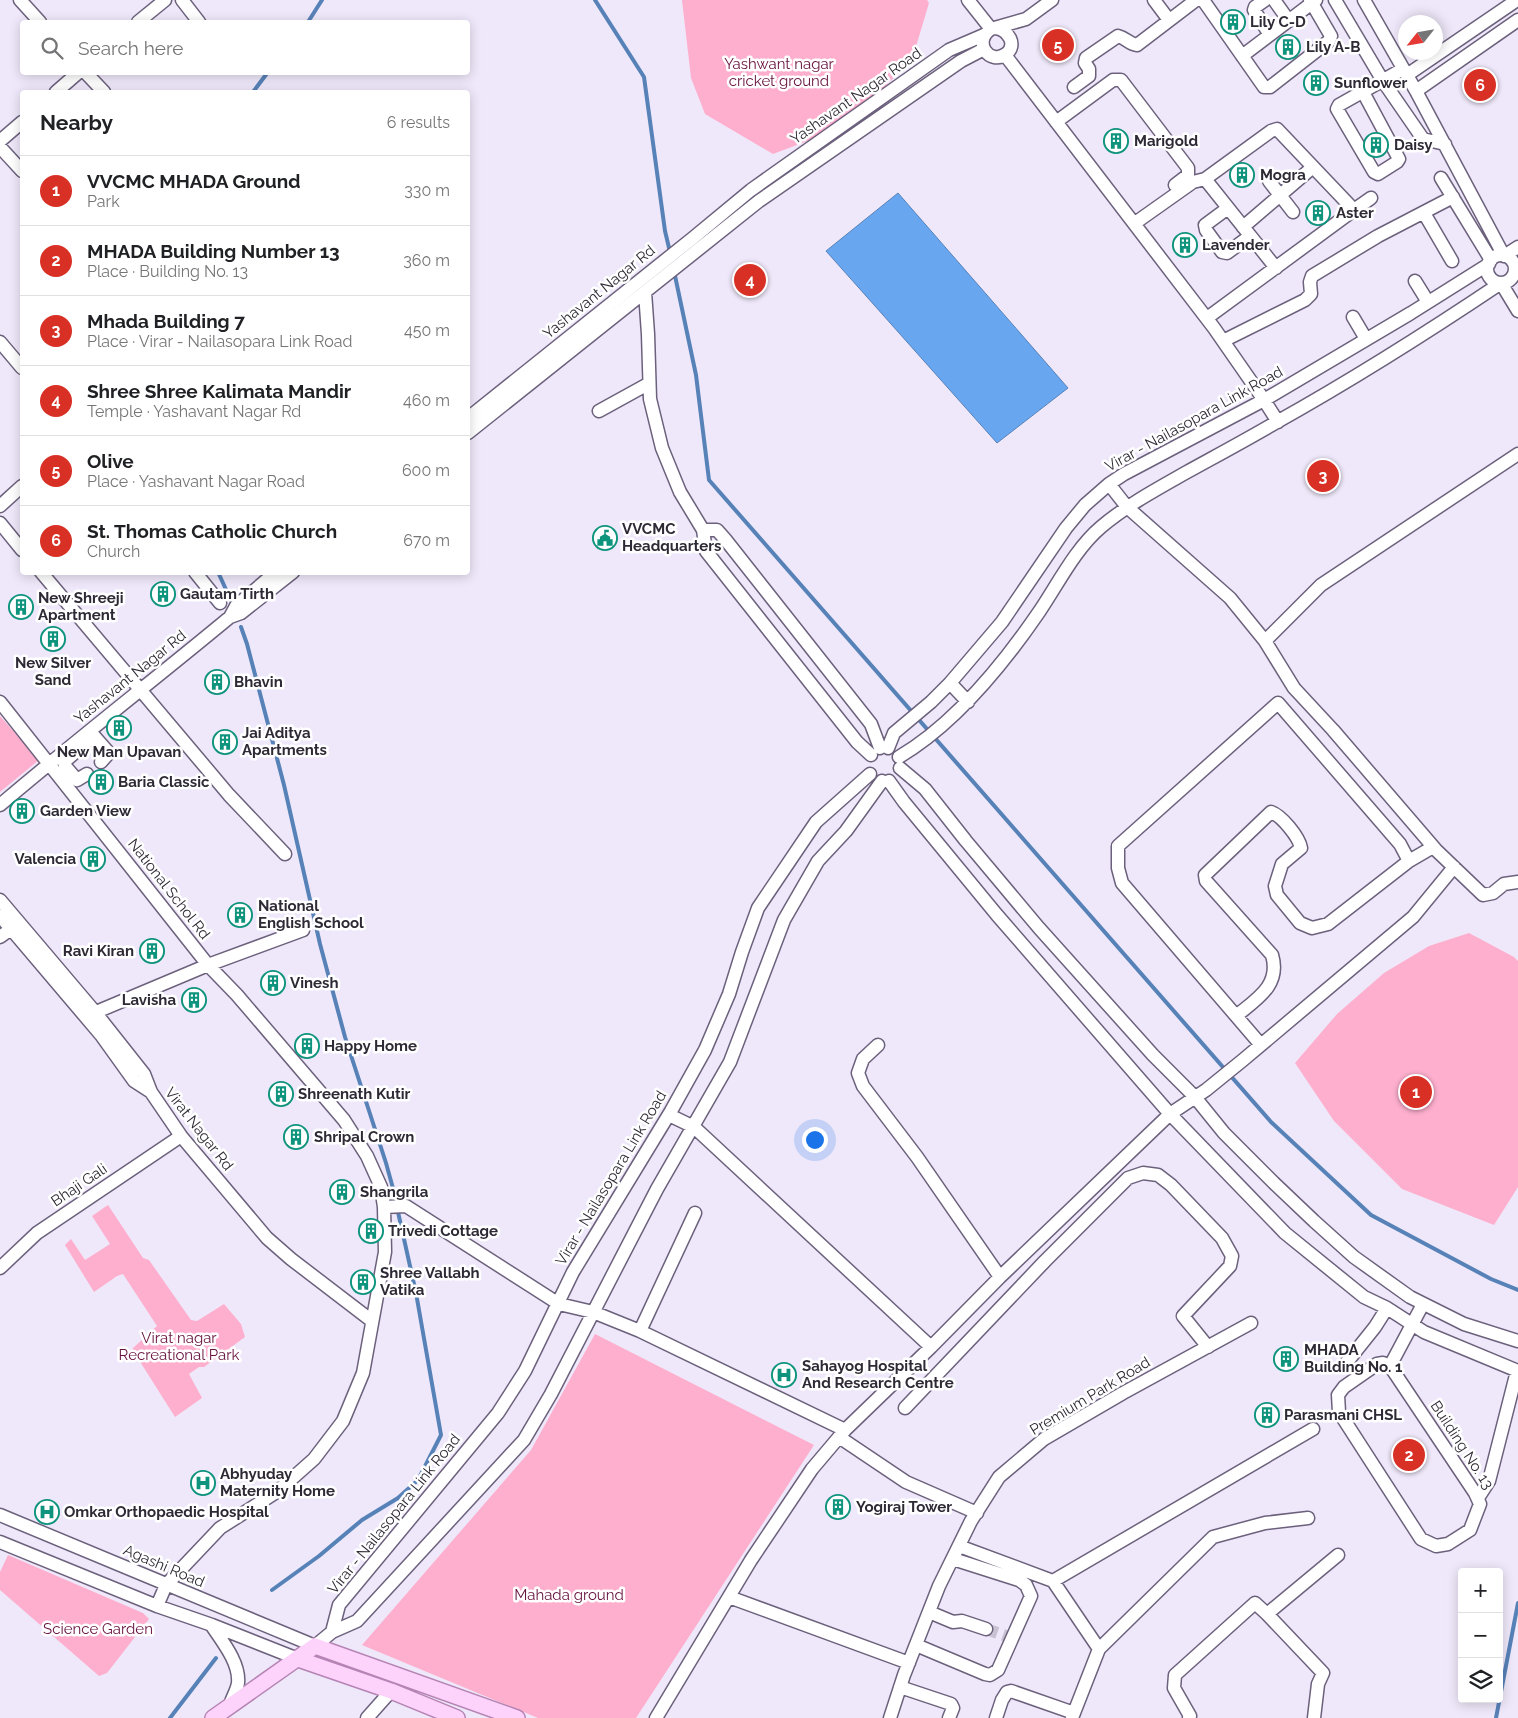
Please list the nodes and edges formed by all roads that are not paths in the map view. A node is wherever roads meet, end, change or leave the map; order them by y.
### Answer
1 (20, 0) edge
2 (165, 0) edge
3 (182, 0) edge
4 (968, 0) edge
5 (1052, 0) edge
6 (1154, 0) edge
7 (1196, 0) edge
8 (1203, 0) edge
9 (1265, 0) edge
10 (1274, 0) edge
11 (1335, 0) edge
12 (1517, 0) edge
13 (1313, 1) edge
14 (1369, 2) edge
15 (1026, 19) junction
16 (38, 20) edge
17 (140, 20) edge
18 (197, 20) edge
19 (1169, 20) junction
20 (1518, 20) edge
21 (1289, 21) junction
22 (990, 31) junction
23 (1270, 35) junction
24 (984, 49) junction
25 (1008, 51) junction
26 (1242, 56) junction
27 (1405, 72) junction
28 (76, 75) edge
29 (88, 75) edge
30 (1383, 81) junction
31 (1074, 86) dead end
32 (58, 90) edge
33 (102, 90) edge
34 (1416, 91) junction
35 (1363, 92) junction
36 (1056, 122) junction
37 (20, 124) edge
38 (0, 141) edge
39 (1445, 144) junction
40 (0, 146) edge
41 (1314, 167) junction
42 (20, 169) edge
43 (1441, 178) dead end
44 (1205, 179) junction
45 (1269, 181) dead end
46 (751, 190) joint
47 (1280, 195) junction
48 (1453, 197) junction
49 (1371, 198) dead end
50 (1228, 208) junction
51 (1354, 210) junction
52 (1293, 212) dead end
53 (1424, 213) junction
54 (1132, 220) junction
55 (1246, 231) junction
56 (710, 232) junction
57 (1518, 247) edge
58 (1504, 256) junction
59 (1452, 261) dead end
60 (1490, 262) junction
61 (1276, 268) junction
62 (1517, 275) edge
63 (1415, 281) dead end
64 (1501, 283) junction
65 (644, 292) junction
66 (1428, 302) junction
67 (1518, 312) edge
68 (1353, 317) dead end
69 (1207, 318) junction
70 (1366, 339) junction
71 (0, 342) edge
72 (1223, 342) junction
73 (20, 366) edge
74 (648, 384) junction
75 (1264, 400) junction
76 (599, 411) dead end
77 (470, 416) edge
78 (1278, 422) junction
79 (470, 431) edge
80 (1518, 454) edge
81 (1109, 484) junction
82 (20, 488) edge
83 (0, 506) edge
84 (1127, 507) junction
85 (0, 523) edge
86 (703, 530) junction
87 (20, 548) edge
88 (43, 575) edge
89 (197, 575) edge
90 (272, 575) edge
91 (289, 575) edge
92 (220, 603) dead end
93 (230, 617) junction
94 (1264, 641) junction
95 (950, 683) junction
96 (1294, 688) junction
97 (140, 691) junction
98 (0, 702) edge
99 (968, 702) junction
100 (1278, 703) junction
101 (880, 750) junction
102 (57, 760) junction
103 (101, 762) dead end
104 (900, 763) junction
105 (88, 774) dead end
106 (870, 774) junction
107 (885, 781) junction
108 (0, 805) edge
109 (1433, 847) junction
110 (284, 854) dead end
111 (1409, 861) junction
112 (1454, 867) junction
113 (1518, 882) edge
114 (0, 900) edge
115 (0, 916) edge
116 (11, 929) junction
117 (303, 930) dead end
118 (0, 937) edge
119 (208, 965) junction
120 (90, 1015) junction
121 (1236, 1016) junction
122 (878, 1045) dead end
123 (1261, 1045) junction
124 (1194, 1096) junction
125 (1170, 1114) junction
126 (669, 1115) junction
127 (694, 1127) junction
128 (181, 1136) junction
129 (387, 1207) junction
130 (695, 1214) dead end
131 (0, 1268) edge
132 (1000, 1277) junction
133 (559, 1304) junction
134 (1423, 1304) junction
135 (1387, 1308) junction
136 (593, 1312) junction
137 (372, 1321) junction
138 (1251, 1323) dead end
139 (1412, 1324) junction
140 (640, 1331) junction
141 (1518, 1341) edge
142 (931, 1347) junction
143 (1208, 1347) junction
144 (1347, 1362) dead end
145 (1390, 1366) junction
146 (1518, 1372) edge
147 (905, 1408) dead end
148 (1313, 1429) dead end
149 (842, 1433) junction
150 (1478, 1498) junction
151 (976, 1513) junction
152 (0, 1515) edge
153 (1308, 1518) dead end
154 (0, 1542) edge
155 (959, 1546) junction
156 (1338, 1555) dead end
157 (955, 1559) junction
158 (1053, 1581) junction
159 (166, 1585) junction
160 (729, 1597) junction
161 (156, 1606) junction
162 (931, 1613) junction
163 (1267, 1614) junction
164 (212, 1625) junction
165 (986, 1629) tunnel mouth
166 (332, 1632) junction
167 (315, 1646) junction
168 (919, 1647) junction
169 (1098, 1649) junction
170 (298, 1659) junction
171 (909, 1663) junction
172 (1016, 1685) dead end
173 (900, 1687) junction
174 (391, 1691) junction
175 (230, 1705) junction
176 (1074, 1712) edge
177 (214, 1718) edge
178 (367, 1718) edge
179 (457, 1718) edge
180 (517, 1718) edge
181 (656, 1718) edge
182 (890, 1718) edge
183 (950, 1718) edge
184 (996, 1718) edge
185 (1189, 1718) edge
186 (1314, 1718) edge

1 - 16 street
2 - 17 street
3 - 18 street
4 - 22 street
5 - 15 street
6 - 19 street
7 - 19 street
8 - 26 street
9 - 23 street
10 - 21 street
11 - 30 street
12 - 27 street
13 - 21 street
13 - 26 street
14 - 27 street
15 - 22 street, Yashavant Nagar Road
15 - 25 street
19 - 31 street
20 - 34 street
21 - 23 street
22 - 24 street
22 - 25 street
22 - 46 street, Yashavant Nagar Road
23 - 26 street
24 - 25 street
24 - 56 street
25 - 36 street
27 - 30 street
27 - 34 street
28 - 32 street
29 - 33 street
30 - 35 street
30 - 39 street
34 - 39 street
35 - 35 street
36 - 54 street
36 - 54 street
37 - 38 street
39 - 58 street
40 - 42 street
41 - 44 street
41 - 47 street
41 - 51 street
43 - 48 street
44 - 50 street
44 - 54 street
45 - 47 street
46 - 56 street, Yashavant Nagar Rd
47 - 52 street
47 - 55 street
48 - 53 street
48 - 60 street
49 - 51 street
50 - 55 street
50 - 55 street
51 - 61 street
53 - 59 street
53 - 72 street
54 - 69 street
55 - 61 street
56 - 65 street
56 - 77 street, Yashavant Nagar Rd
57 - 58 street
58 - 60 street
58 - 62 street
60 - 64 street
60 - 66 street, Virar - Nailasopara Link Road
61 - 69 street
62 - 64 street
63 - 66 street
64 - 67 street
64 - 78 street
65 - 74 street
65 - 79 street
66 - 70 street, Virar - Nailasopara Link Road
68 - 70 street
69 - 72 street
70 - 75 street, Virar - Nailasopara Link Road
71 - 73 street
72 - 75 street
74 - 76 street
74 - 86 street
75 - 78 street
75 - 81 street, Virar - Nailasopara Link Road
78 - 84 street
80 - 94 street
81 - 84 street
81 - 95 street, Virar - Nailasopara Link Road
82 - 83 street
84 - 94 street
84 - 99 street
85 - 87 street
86 - 101 street
86 - 101 street
88 - 97 street
89 - 92 street
90 - 93 street, Yashavant Nagar Rd
91 - 93 street
93 - 97 street, Yashavant Nagar Rd
94 - 96 street
95 - 99 street
95 - 101 street, Virar - Nailasopara Link Road
96 - 100 street
96 - 109 street
97 - 102 street, Yashavant Nagar Rd
97 - 110 street
98 - 102 street
99 - 104 street
100 - 111 street
100 - 121 street
101 - 104 street
101 - 106 street
102 - 103 street
102 - 105 street
102 - 108 street, Yashavant Nagar Rd
102 - 119 street, National Schol Rd
104 - 107 street
104 - 124 street
106 - 107 street
106 - 126 street, Virar - Nailasopara Link Road
107 - 125 street
107 - 127 street
109 - 111 street
109 - 112 street
111 - 121 street
112 - 113 street
112 - 123 street
114 - 120 street
115 - 116 street
116 - 118 street
116 - 120 street
117 - 119 street
119 - 120 street
119 - 129 street, National Schol Rd
120 - 128 street, Virat Nagar Rd
121 - 123 street
122 - 132 street
123 - 124 street
124 - 125 street
124 - 134 street
125 - 132 street
125 - 135 street
126 - 127 street
126 - 133 street, Virar - Nailasopara Link Road
127 - 136 street
127 - 142 street
128 - 131 street, Bhaji Gali
128 - 137 street, Virat Nagar Rd
129 - 133 street
129 - 137 street, National Schol Rd
130 - 140 street
132 - 142 street
133 - 136 street
133 - 166 street, Virar - Nailasopara Link Road
134 - 139 street
134 - 141 street
135 - 139 street
135 - 144 street
136 - 140 street
136 - 166 street
137 - 159 street, National Schol Rd
138 - 143 street, Premium Park Road
139 - 145 street
139 - 146 street
140 - 149 street
142 - 149 street
143 - 147 street
143 - 151 street, Premium Park Road
145 - 150 street, Building No. 13
145 - 150 street, Building No. 13
146 - 150 street
148 - 158 street
149 - 151 street
149 - 160 street
151 - 155 street, Premium Park Road
152 - 159 street, Agashi Road
153 - 169 street
154 - 161 street
155 - 157 street, Premium Park Road
155 - 158 street
156 - 163 street
157 - 162 street, Premium Park Road
157 - 168 street
158 - 169 street
159 - 161 street, National Schol Rd
159 - 167 street, Agashi Road
160 - 171 street
160 - 181 street
161 - 164 street
162 - 165 street
162 - 168 street, Premium Park Road
163 - 185 street
163 - 186 street
164 - 170 street
164 - 175 street
166 - 167 street
167 - 170 main road
167 - 180 main road
168 - 171 street, Premium Park Road
169 - 176 street
170 - 174 main road
170 - 175 main road
171 - 173 street, Premium Park Road
172 - 176 street
173 - 182 street, Premium Park Road
173 - 183 street
174 - 178 street
174 - 179 main road
175 - 177 main road
176 - 184 street

